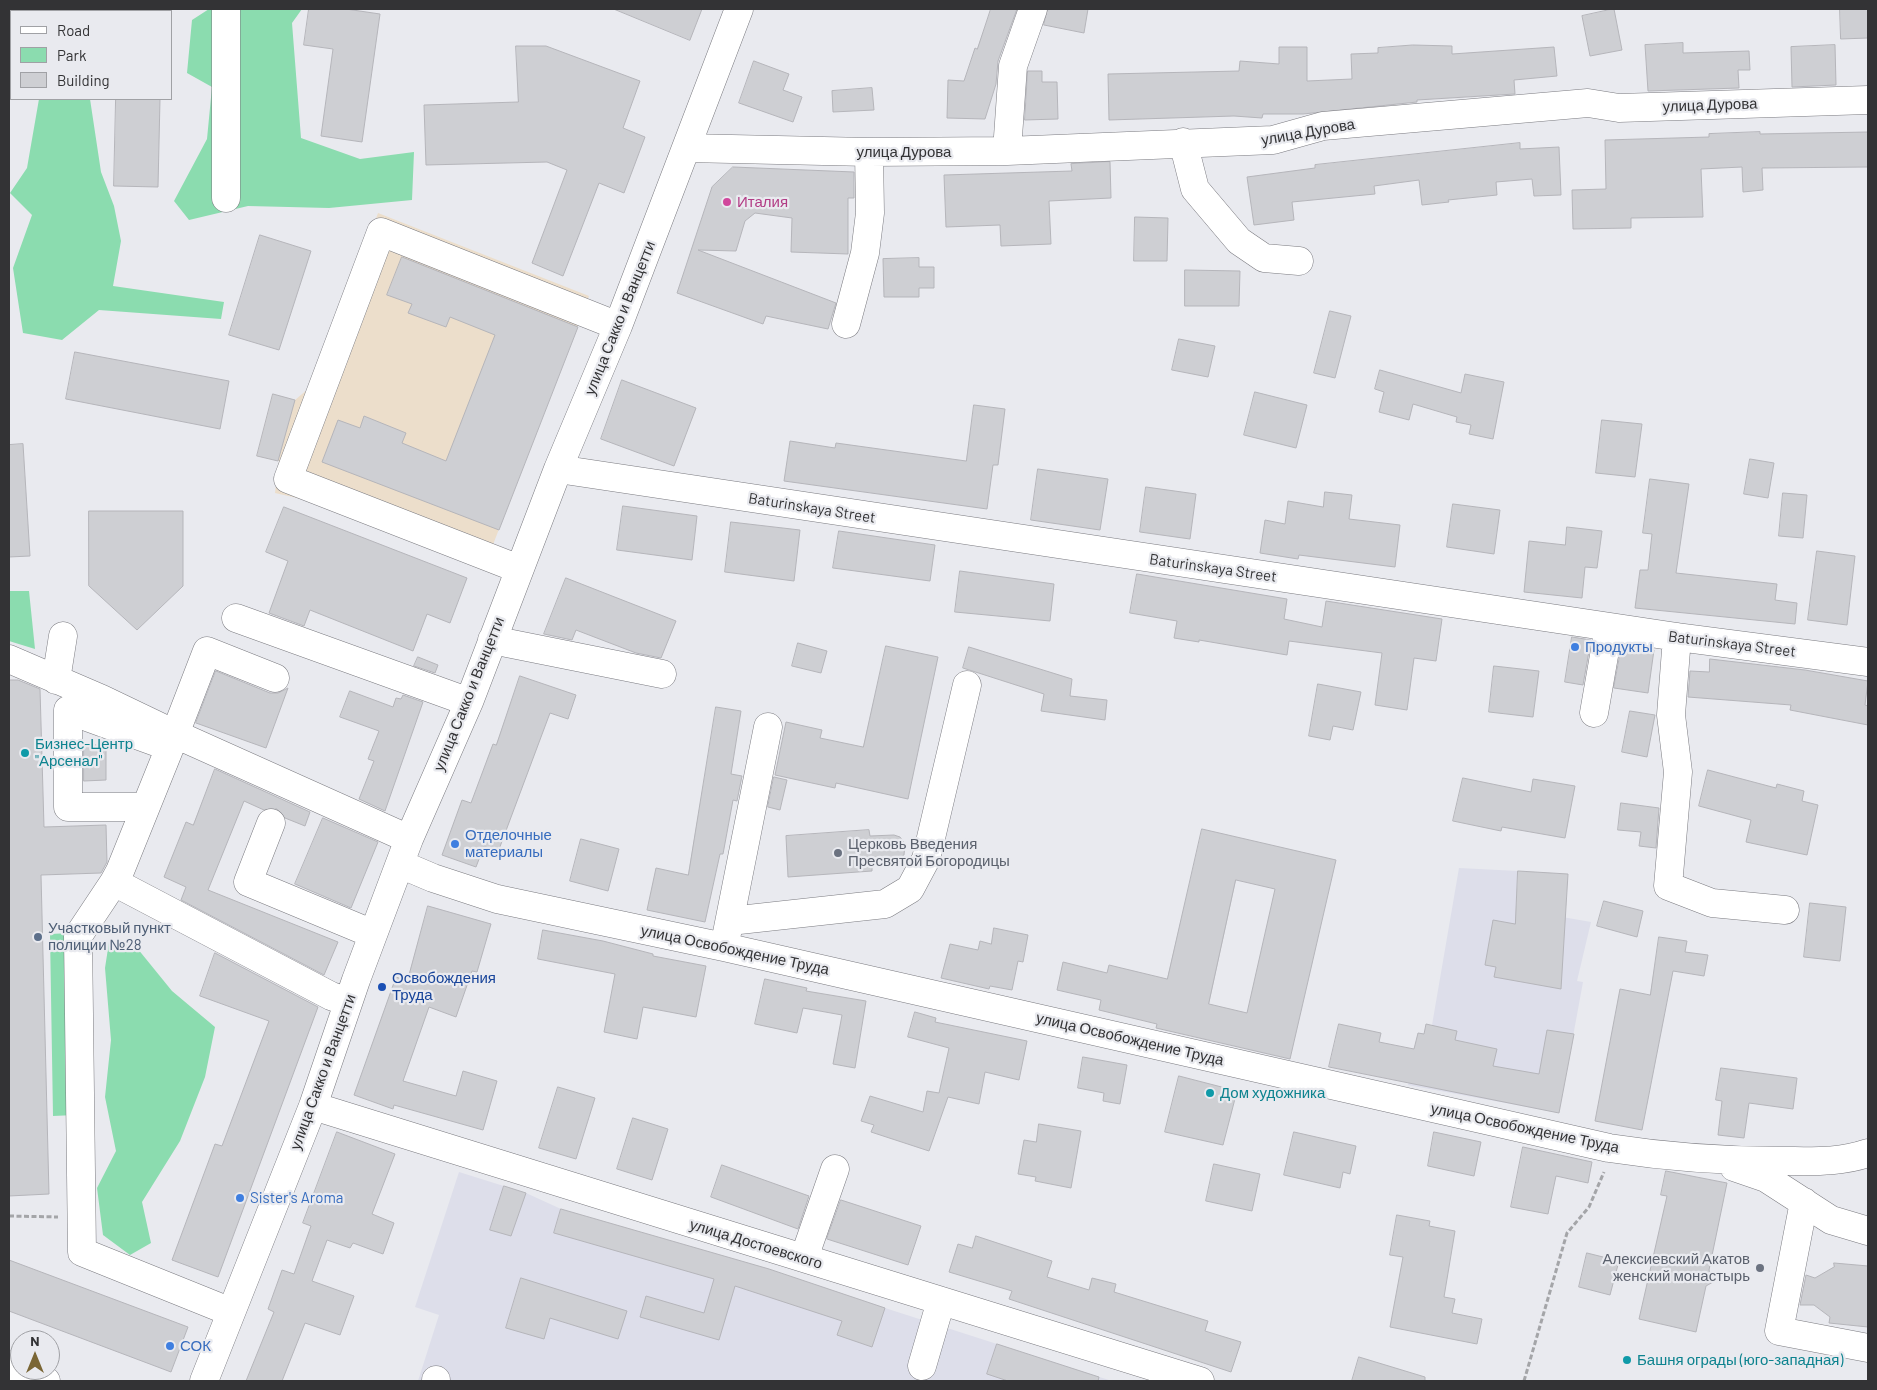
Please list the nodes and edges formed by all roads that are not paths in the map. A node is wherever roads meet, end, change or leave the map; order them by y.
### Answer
1 (226, 9) edge
2 (739, 9) edge
3 (1033, 9) edge
4 (1868, 100) edge
5 (1183, 142) junction
6 (686, 148) junction
7 (1008, 150) junction
8 (869, 152) junction
9 (226, 198) dead end
10 (1299, 261) dead end
11 (846, 324) dead end
12 (618, 326) junction
13 (558, 469) junction
14 (519, 569) junction
15 (236, 618) dead end
16 (1609, 627) junction
17 (63, 636) dead end
18 (1677, 637) junction
19 (492, 640) junction
20 (9, 659) edge
21 (1868, 662) edge
22 (662, 674) dead end
23 (275, 678) dead end
24 (56, 680) junction
25 (967, 685) dead end
26 (469, 702) junction
27 (104, 711) junction
28 (1594, 713) dead end
29 (768, 727) dead end
30 (175, 734) junction
31 (145, 808) junction
32 (270, 823) dead end
33 (409, 839) junction
34 (400, 864) junction
35 (114, 882) junction
36 (1785, 910) dead end
37 (373, 934) junction
38 (727, 934) junction
39 (348, 1002) junction
40 (312, 1106) junction
41 (1868, 1153) edge
42 (1719, 1161) junction
43 (835, 1169) dead end
44 (1804, 1202) junction
45 (1868, 1231) edge
46 (804, 1258) junction
47 (941, 1301) junction
48 (231, 1312) junction
49 (1868, 1348) edge
50 (9, 1365) edge
51 (922, 1366) dead end
52 (46, 1381) edge
53 (204, 1381) edge
54 (1200, 1381) edge

1 - 9 street
2 - 6 street, улица Сакко и Ванцетти
3 - 7 street
4 - 5 street, улица Дурова
5 - 7 street, улица Дурова
5 - 10 street
6 - 8 street, улица Дурова
6 - 12 street, улица Сакко и Ванцетти
7 - 8 street, улица Дурова
8 - 11 street
12 - 13 street, улица Сакко и Ванцетти
12 - 14 street
13 - 14 street, улица Сакко и Ванцетти
13 - 16 street, Baturinskaya Street
14 - 19 street, улица Сакко и Ванцетти
15 - 26 street
16 - 18 street, Baturinskaya Street
16 - 28 street
17 - 24 street
18 - 21 street, Baturinskaya Street
18 - 36 street
19 - 22 street
19 - 26 street, улица Сакко и Ванцетти
20 - 24 street
23 - 30 street
24 - 27 street
25 - 38 street
26 - 33 street, улица Сакко и Ванцетти
27 - 30 street
27 - 31 street
27 - 31 street
29 - 38 street
30 - 33 street
31 - 35 street
32 - 37 street
33 - 34 street, улица Сакко и Ванцетти
34 - 37 street, улица Сакко и Ванцетти
34 - 38 street, улица Освобождение Труда
35 - 39 street
35 - 48 street
37 - 39 street, улица Сакко и Ванцетти
38 - 42 street, улица Освобождение Труда
39 - 40 street, улица Сакко и Ванцетти
40 - 46 street, улица Достоевского
40 - 48 street, улица Сакко и Ванцетти
41 - 42 street, улица Освобождение Труда
42 - 44 street
43 - 46 street
44 - 45 street
44 - 49 street
46 - 47 street, улица Достоевского
47 - 51 street
47 - 54 street, улица Достоевского
48 - 53 street, улица Сакко и Ванцетти
50 - 52 street

